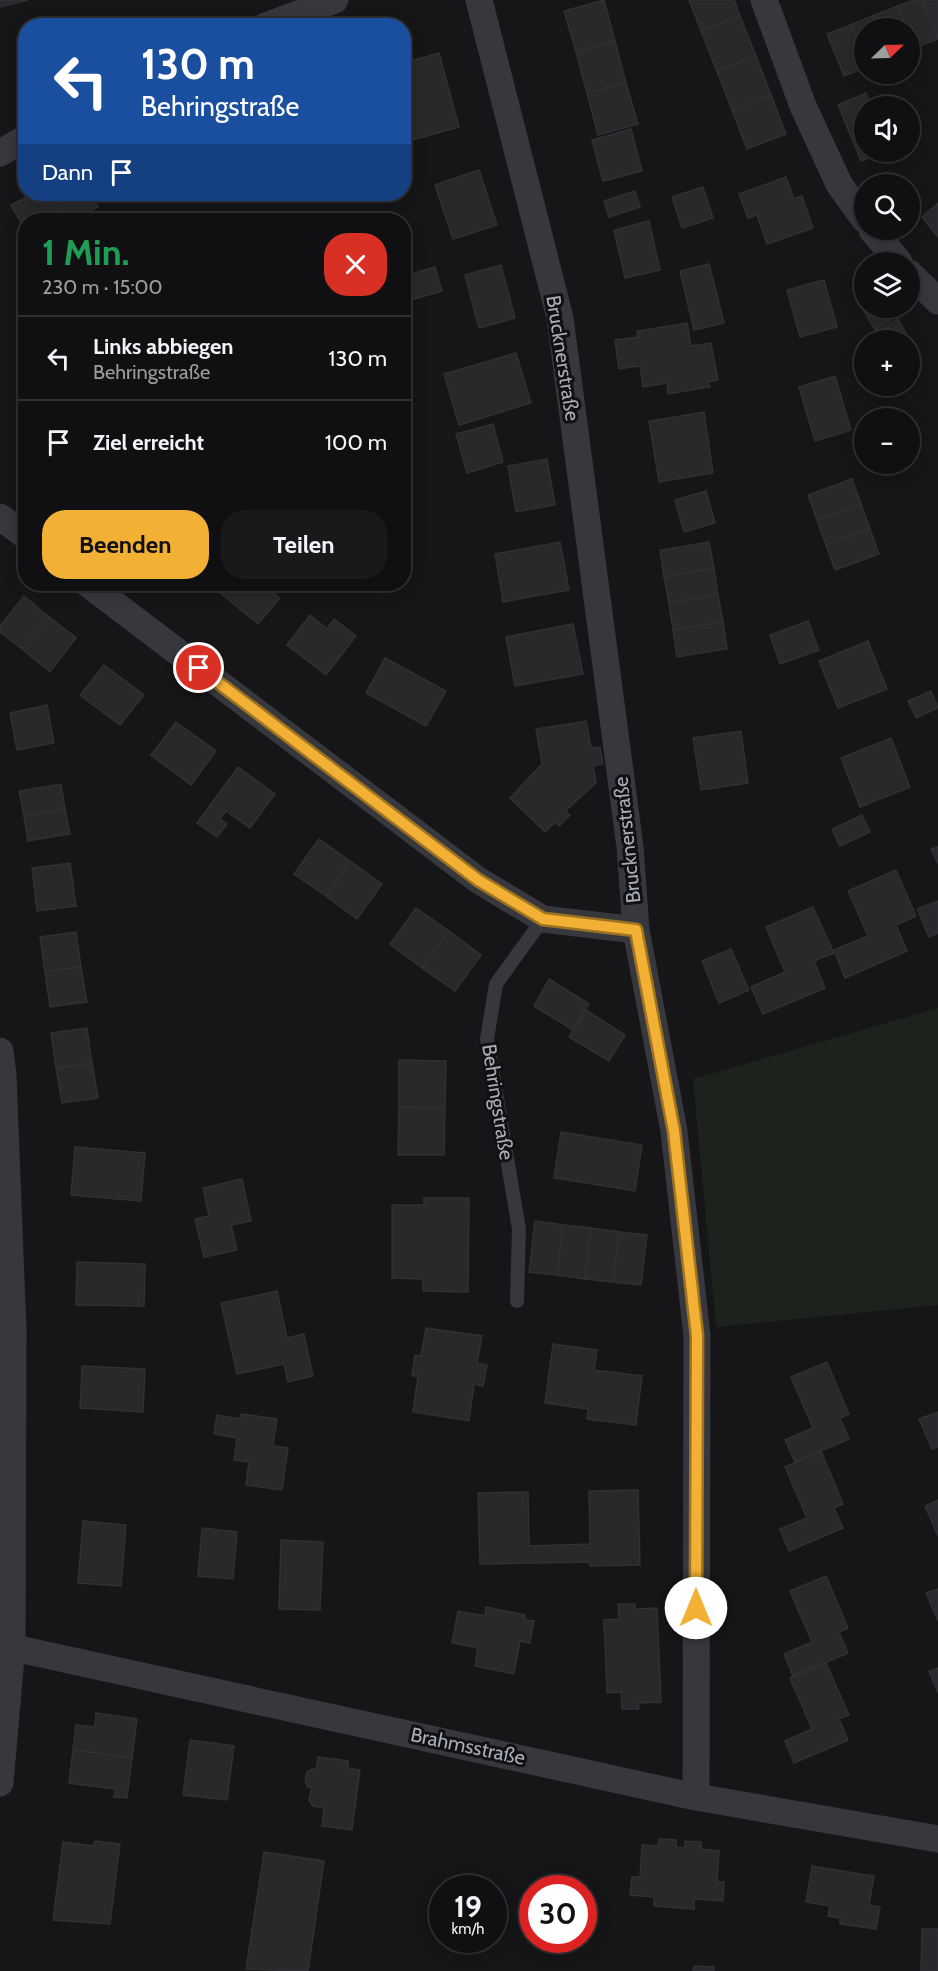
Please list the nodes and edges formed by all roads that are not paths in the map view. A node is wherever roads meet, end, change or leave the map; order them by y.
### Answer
1 (335, 0) edge
2 (479, 0) edge
3 (764, 0) edge
4 (287, 18) edge
5 (18, 143) edge
6 (0, 153) edge
7 (854, 206) edge
8 (880, 240) edge
9 (891, 252) edge
10 (920, 284) edge
11 (938, 301) edge
12 (0, 517) edge
13 (18, 530) edge
14 (97, 591) edge
15 (543, 919) junction
16 (636, 930) junction
17 (1, 1067) edge
18 (517, 1300) dead end
19 (6, 1645) edge
20 (0, 1783) edge
21 (696, 1797) junction
22 (938, 1839) edge

1 - 4 street
2 - 16 street, Brucknerstraße
3 - 7 street
5 - 6 street
8 - 9 street
10 - 11 street
12 - 13 street
14 - 15 street
15 - 16 street
15 - 18 lane, Behringstraße
16 - 21 street, Brucknerstraße
17 - 19 street
19 - 20 street
19 - 21 street, Brahmsstraße
21 - 22 street, Brahmsstraße

